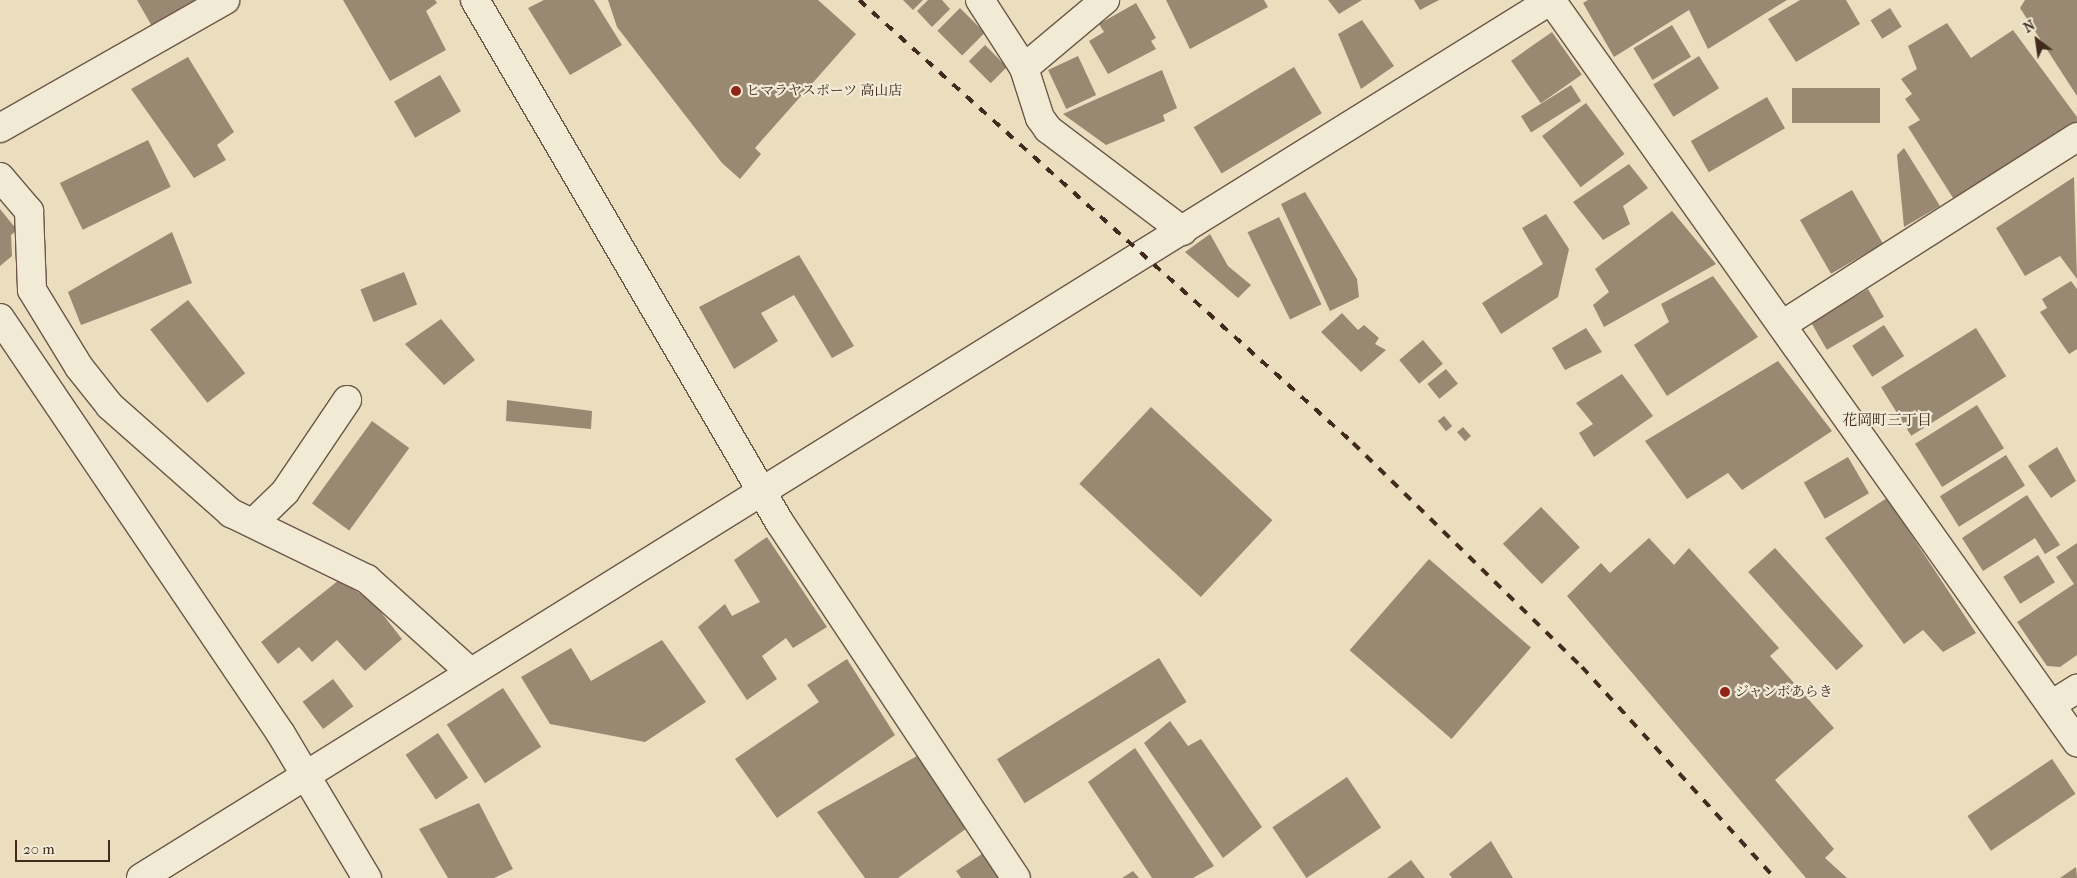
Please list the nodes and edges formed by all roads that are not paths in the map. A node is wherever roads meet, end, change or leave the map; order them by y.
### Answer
1 (225, 0) edge
2 (475, 0) edge
3 (980, 0) edge
4 (1105, 0) edge
5 (1551, 0) edge
6 (1024, 68) junction
7 (0, 128) edge
8 (2077, 137) edge
9 (0, 178) edge
10 (1183, 231) junction
11 (0, 318) edge
12 (1782, 325) junction
13 (347, 400) dead end
14 (763, 492) junction
15 (253, 523) junction
16 (469, 671) junction
17 (2077, 689) edge
18 (2051, 705) junction
19 (2077, 742) edge
20 (305, 778) junction
21 (141, 878) edge
22 (367, 878) edge
23 (1016, 878) edge

1 - 7 street
2 - 14 street
3 - 6 street
4 - 6 street
5 - 10 street
5 - 12 street
6 - 10 street
8 - 12 street
9 - 15 street
10 - 14 street
11 - 20 street
12 - 18 street
13 - 15 street
14 - 16 street
14 - 23 street
15 - 16 street
16 - 20 street
17 - 18 street
18 - 19 street
20 - 21 street
20 - 22 street

